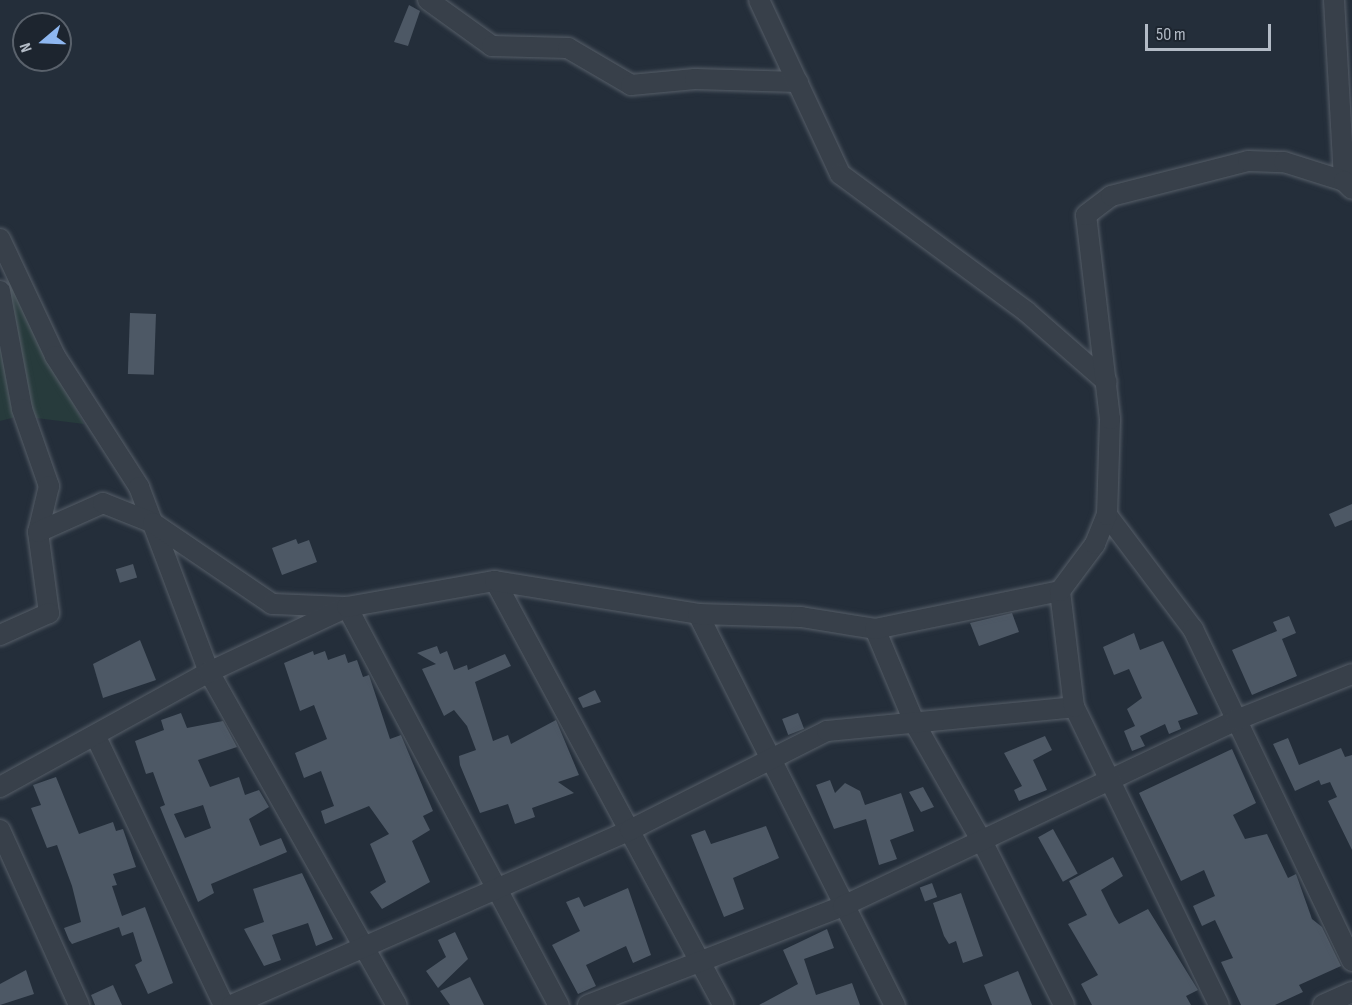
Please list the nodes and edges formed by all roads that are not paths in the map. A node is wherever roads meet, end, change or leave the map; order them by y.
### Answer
1 (428, 0) edge
2 (759, 0) edge
3 (1334, 0) edge
4 (798, 82) junction
5 (1348, 185) edge
6 (1, 241) edge
7 (0, 272) edge
8 (0, 291) edge
9 (1107, 382) junction
10 (1107, 515) junction
11 (153, 523) junction
12 (38, 532) junction
13 (495, 580) junction
14 (1060, 591) junction
15 (347, 607) junction
16 (698, 614) junction
17 (875, 629) junction
18 (0, 635) edge
19 (209, 672) junction
20 (1352, 674) edge
21 (1074, 707) junction
22 (1236, 720) junction
23 (915, 724) junction
24 (96, 737) junction
25 (767, 758) junction
26 (1110, 784) junction
27 (0, 787) edge
28 (0, 830) edge
29 (630, 830) junction
30 (983, 843) junction
31 (499, 887) junction
32 (843, 906) junction
33 (364, 948) junction
34 (1352, 961) edge
35 (700, 962) junction
36 (1352, 992) edge
37 (78, 1005) edge
38 (224, 1005) edge
39 (231, 1005) edge
40 (397, 1005) edge
41 (559, 1005) edge
42 (588, 1005) edge
43 (723, 1005) edge
44 (895, 1005) edge
45 (1064, 1005) edge
46 (1219, 1005) edge
47 (1323, 1005) edge

1 - 4 street
2 - 4 street
3 - 5 street
4 - 9 street
5 - 9 street
6 - 7 street
6 - 11 street
8 - 12 street
9 - 10 street
10 - 14 street
10 - 22 street
11 - 12 street
11 - 15 street
11 - 19 street
12 - 18 street
13 - 15 street
13 - 16 street
13 - 29 street
14 - 17 street
14 - 21 street
15 - 19 street
15 - 31 street
16 - 17 street
16 - 25 street
17 - 23 street
19 - 24 street
19 - 33 street
20 - 22 street
21 - 23 street
21 - 26 street
22 - 26 street
22 - 34 street
23 - 25 street
23 - 30 street
24 - 27 street
24 - 38 street
25 - 29 street
25 - 32 street
26 - 30 street
26 - 46 street
28 - 37 street
29 - 31 street
29 - 35 street
30 - 32 street
30 - 45 street
31 - 33 street
31 - 41 street
32 - 35 street
32 - 44 street
33 - 39 street
33 - 40 street
35 - 42 street
35 - 43 street
36 - 47 street

